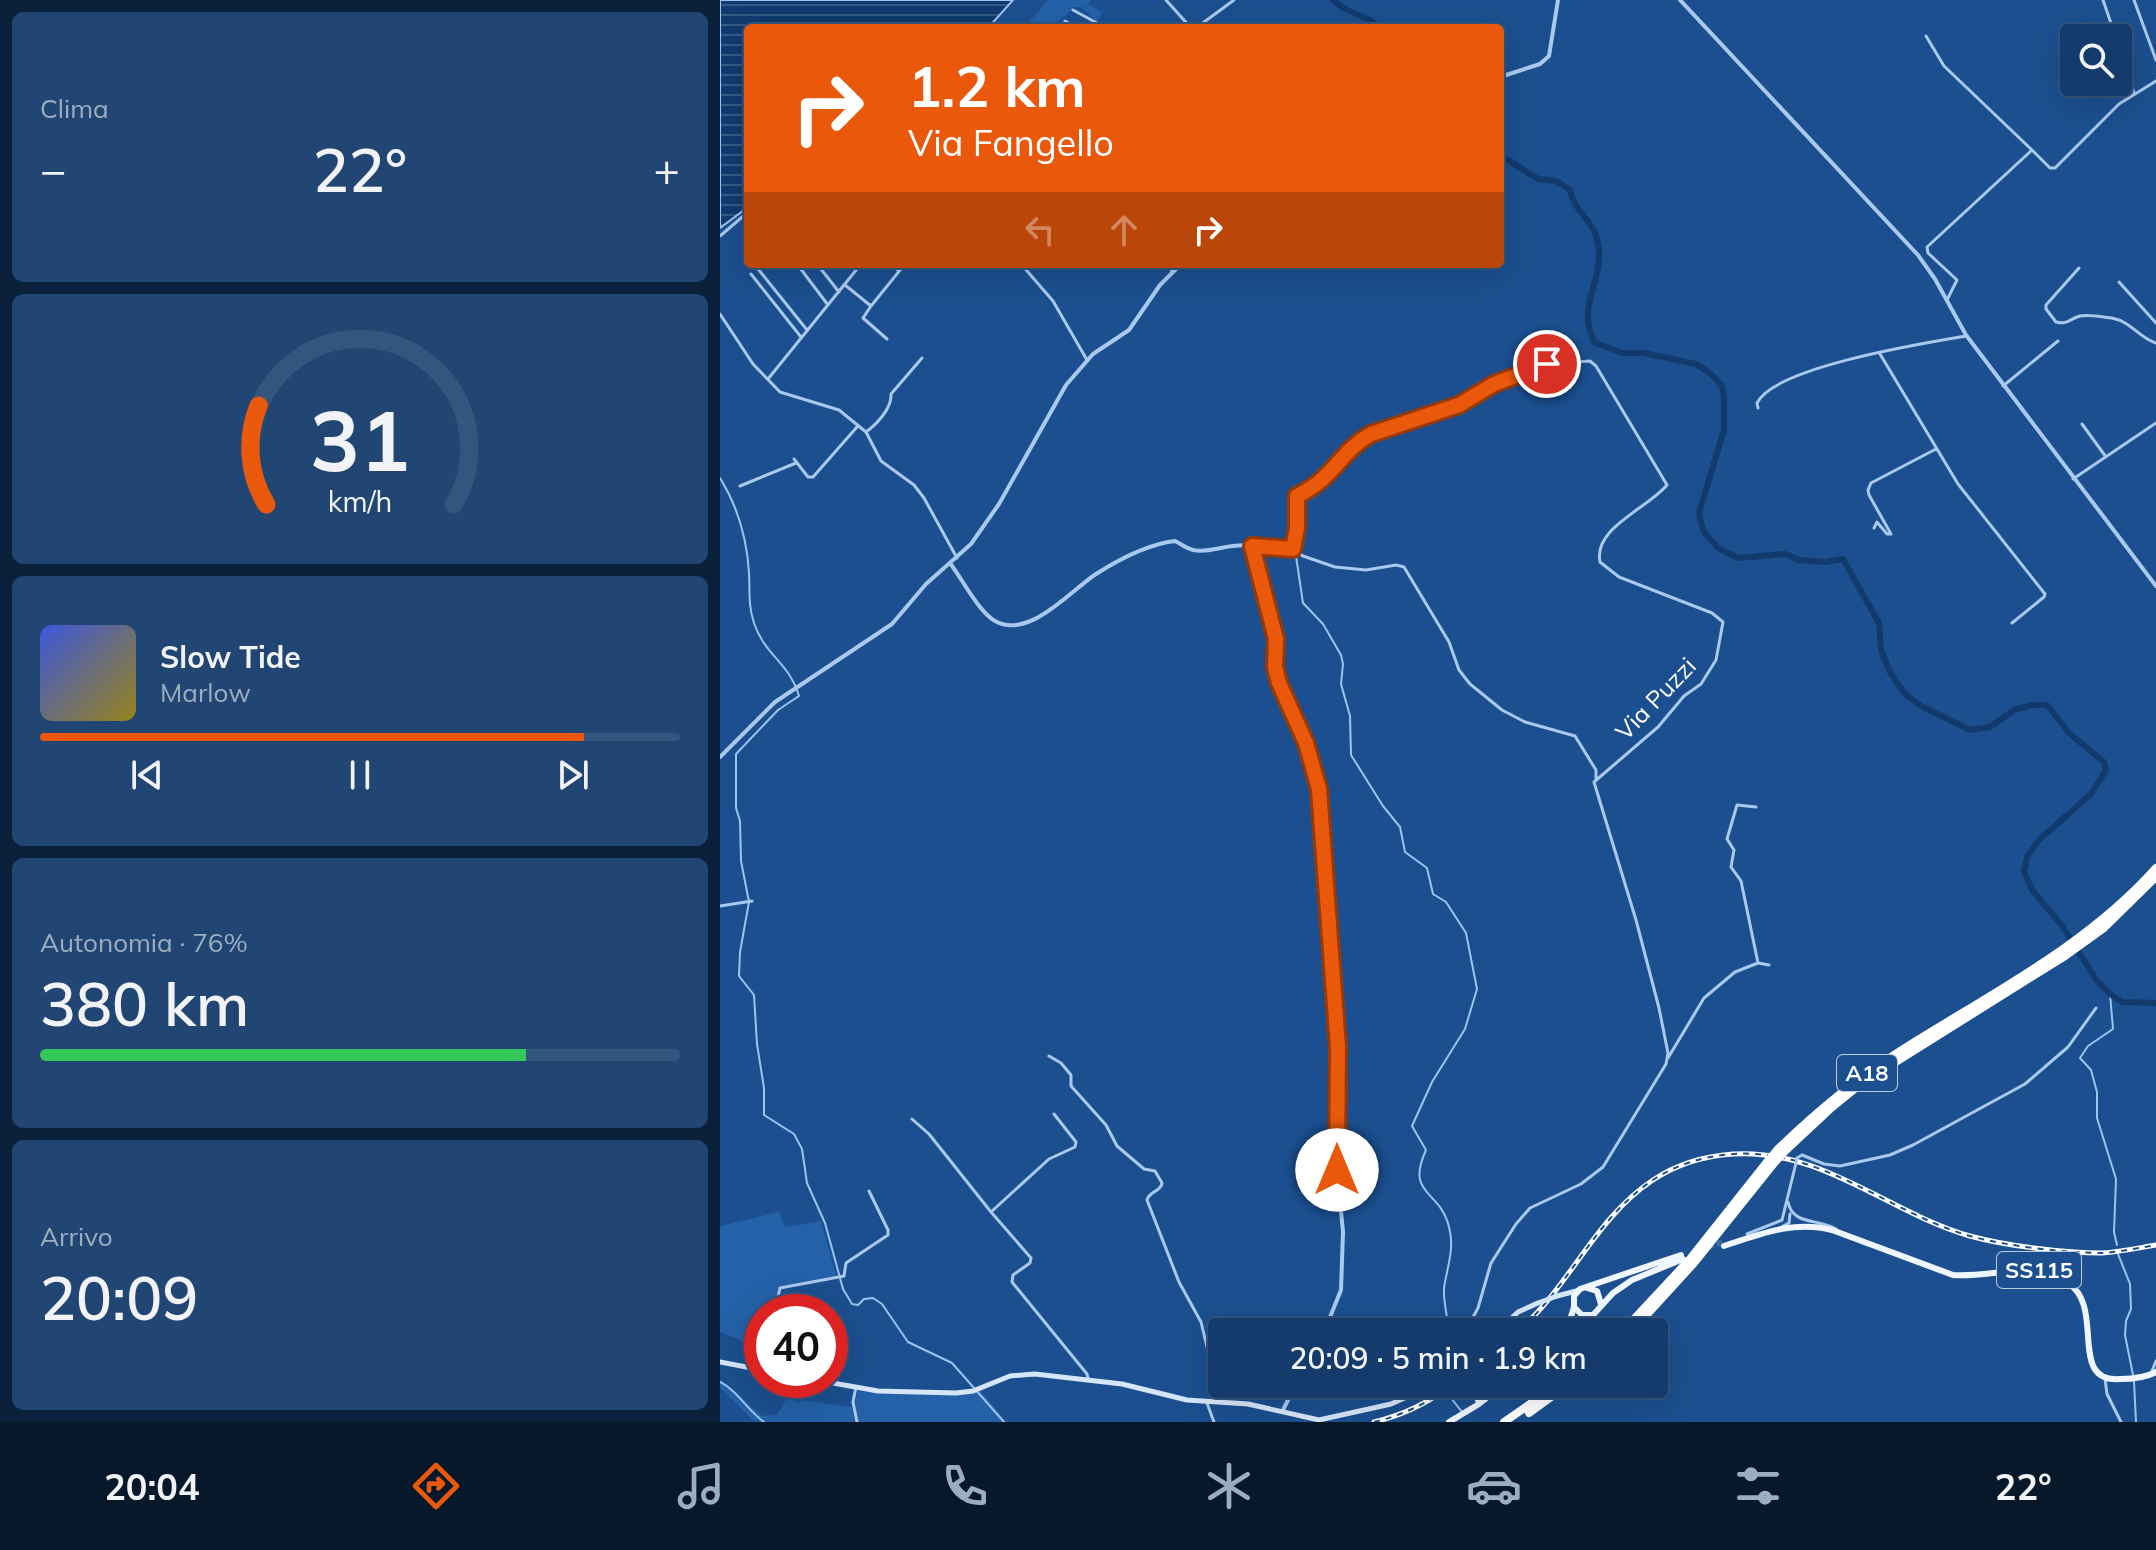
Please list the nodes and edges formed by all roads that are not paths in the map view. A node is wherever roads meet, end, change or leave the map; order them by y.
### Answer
1 (1166, 0) edge
2 (1234, 0) edge
3 (1680, 0) edge
4 (2103, 0) edge
5 (2134, 0) edge
6 (1557, 1) edge
7 (1073, 10) dead end
8 (1065, 21) dead end
9 (1070, 24) edge
10 (1099, 24) edge
11 (1190, 24) edge
12 (1200, 24) edge
13 (2111, 24) edge
14 (1926, 36) dead end
15 (2156, 60) edge
16 (1504, 76) edge
17 (2156, 81) edge
18 (2132, 87) edge
19 (2134, 93) junction
20 (2032, 150) junction
21 (744, 215) edge
22 (720, 236) edge
23 (757, 268) edge
24 (800, 268) edge
25 (820, 268) edge
26 (857, 268) edge
27 (896, 268) edge
28 (902, 268) edge
29 (1024, 268) edge
30 (1171, 268) edge
31 (1176, 268) edge
32 (2079, 268) dead end
33 (899, 271) junction
34 (1172, 272) junction
35 (751, 274) dead end
36 (2120, 282) dead end
37 (845, 285) junction
38 (839, 292) junction
39 (1947, 300) junction
40 (828, 305) junction
41 (871, 306) junction
42 (720, 314) edge
43 (2156, 322) edge
44 (807, 330) junction
45 (1966, 335) junction
46 (801, 337) junction
47 (887, 339) dead end
48 (2058, 341) dead end
49 (2156, 343) edge
50 (1880, 354) junction
51 (922, 358) dead end
52 (1087, 360) junction
53 (768, 379) junction
54 (2003, 386) junction
55 (1758, 408) dead end
56 (2156, 423) edge
57 (2082, 424) dead end
58 (857, 427) junction
59 (866, 432) junction
60 (1936, 449) junction
61 (2106, 457) junction
62 (2073, 479) junction
63 (740, 486) dead end
64 (1874, 528) dead end
65 (1252, 546) junction
66 (1293, 549) junction
67 (957, 558) junction
68 (950, 563) junction
69 (2156, 586) edge
70 (2012, 623) dead end
71 (720, 757) edge
72 (1596, 778) junction
73 (1756, 807) dead end
74 (2156, 868) edge
75 (2156, 877) edge
76 (752, 901) dead end
77 (720, 906) edge
78 (2102, 925) junction
79 (1758, 963) junction
80 (1769, 965) dead end
81 (2096, 1008) dead end
82 (1049, 1056) dead end
83 (1668, 1058) junction
84 (1054, 1114) dead end
85 (912, 1119) dead end
86 (1771, 1162) junction
87 (869, 1191) dead end
88 (991, 1212) junction
89 (1788, 1212) junction
90 (1789, 1223) junction
91 (1815, 1227) junction
92 (1839, 1231) junction
93 (1747, 1234) junction
94 (1757, 1235) junction
95 (1853, 1238) junction
96 (1582, 1289) junction
97 (779, 1294) edge
98 (1557, 1296) junction
99 (1574, 1307) junction
100 (1600, 1307) junction
101 (1589, 1316) junction
102 (1330, 1318) edge
103 (1473, 1318) edge
104 (1512, 1318) edge
105 (1571, 1318) edge
106 (1586, 1318) edge
107 (1635, 1318) edge
108 (1644, 1318) edge
109 (2156, 1361) edge
110 (720, 1362) edge
111 (744, 1367) edge
112 (2154, 1374) edge
113 (1088, 1378) junction
114 (2105, 1382) junction
115 (848, 1386) edge
116 (856, 1387) junction
117 (1289, 1398) edge
118 (1405, 1398) edge
119 (1481, 1398) edge
120 (1485, 1398) edge
121 (1539, 1398) edge
122 (1549, 1398) edge
123 (1206, 1401) junction
124 (1220, 1401) junction
125 (1282, 1412) junction
126 (1464, 1413) junction
127 (857, 1422) edge
128 (1214, 1422) edge
129 (1449, 1422) edge
130 (1504, 1422) edge
131 (1515, 1422) edge
132 (2121, 1422) edge

1 - 11 street
2 - 12 street
3 - 39 street
4 - 13 street
5 - 15 street
6 - 16 street
7 - 10 street
8 - 9 street
14 - 20 street
17 - 19 street
18 - 19 street
19 - 20 street
20 - 39 street
21 - 22 street
23 - 44 street
24 - 40 street
25 - 38 street
26 - 37 street
27 - 33 street
28 - 33 street
29 - 52 street
30 - 34 street
31 - 34 street
32 - 49 street
33 - 41 street
34 - 52 street
35 - 46 street
36 - 43 street
37 - 38 street
37 - 41 street
38 - 40 street
39 - 45 street
40 - 44 street
41 - 47 street
42 - 53 street
44 - 46 street
45 - 50 street
45 - 54 street
46 - 53 street
48 - 54 street
50 - 55 street
50 - 60 street
51 - 59 street
52 - 67 street
53 - 58 street
54 - 62 street
56 - 61 street
57 - 61 street
58 - 59 street
58 - 63 street
59 - 67 street
60 - 64 street
60 - 70 street
61 - 62 street
62 - 69 street
65 - 66 street
65 - 68 street
65 - 102 street
66 - 72 street
66 - 72 street, Via Puzzi
67 - 68 street
68 - 71 street
72 - 83 street
73 - 79 street
74 - 78 highway, A18
75 - 78 highway, A18
76 - 77 street
78 - 86 highway, A18, bridge
79 - 80 street
79 - 83 street
81 - 89 street
82 - 124 street
83 - 103 street
84 - 88 street
85 - 88 street
86 - 107 highway
86 - 108 highway
87 - 97 street
88 - 113 street
89 - 90 street
89 - 92 street
89 - 93 street
90 - 91 street
90 - 92 main road, SS115
90 - 93 main road, SS115
90 - 94 street
91 - 94 main road, SS115
91 - 95 main road, SS115
92 - 95 main road, SS115
93 - 94 main road, SS115
95 - 114 main road, SS115
96 - 98 main road
96 - 99 main road
96 - 100 main road
96 - 100 main road
98 - 99 main road
98 - 104 main road, bridge
99 - 101 main road
99 - 105 main road
100 - 101 main road
101 - 106 main road
109 - 112 street
110 - 111 main road
112 - 114 main road
113 - 116 main road
113 - 123 main road
114 - 132 street
115 - 116 main road
116 - 127 street
117 - 125 street
118 - 125 main road
119 - 126 main road
120 - 126 main road
121 - 130 highway
122 - 131 highway
123 - 124 main road
123 - 128 street
124 - 125 main road
126 - 129 main road

